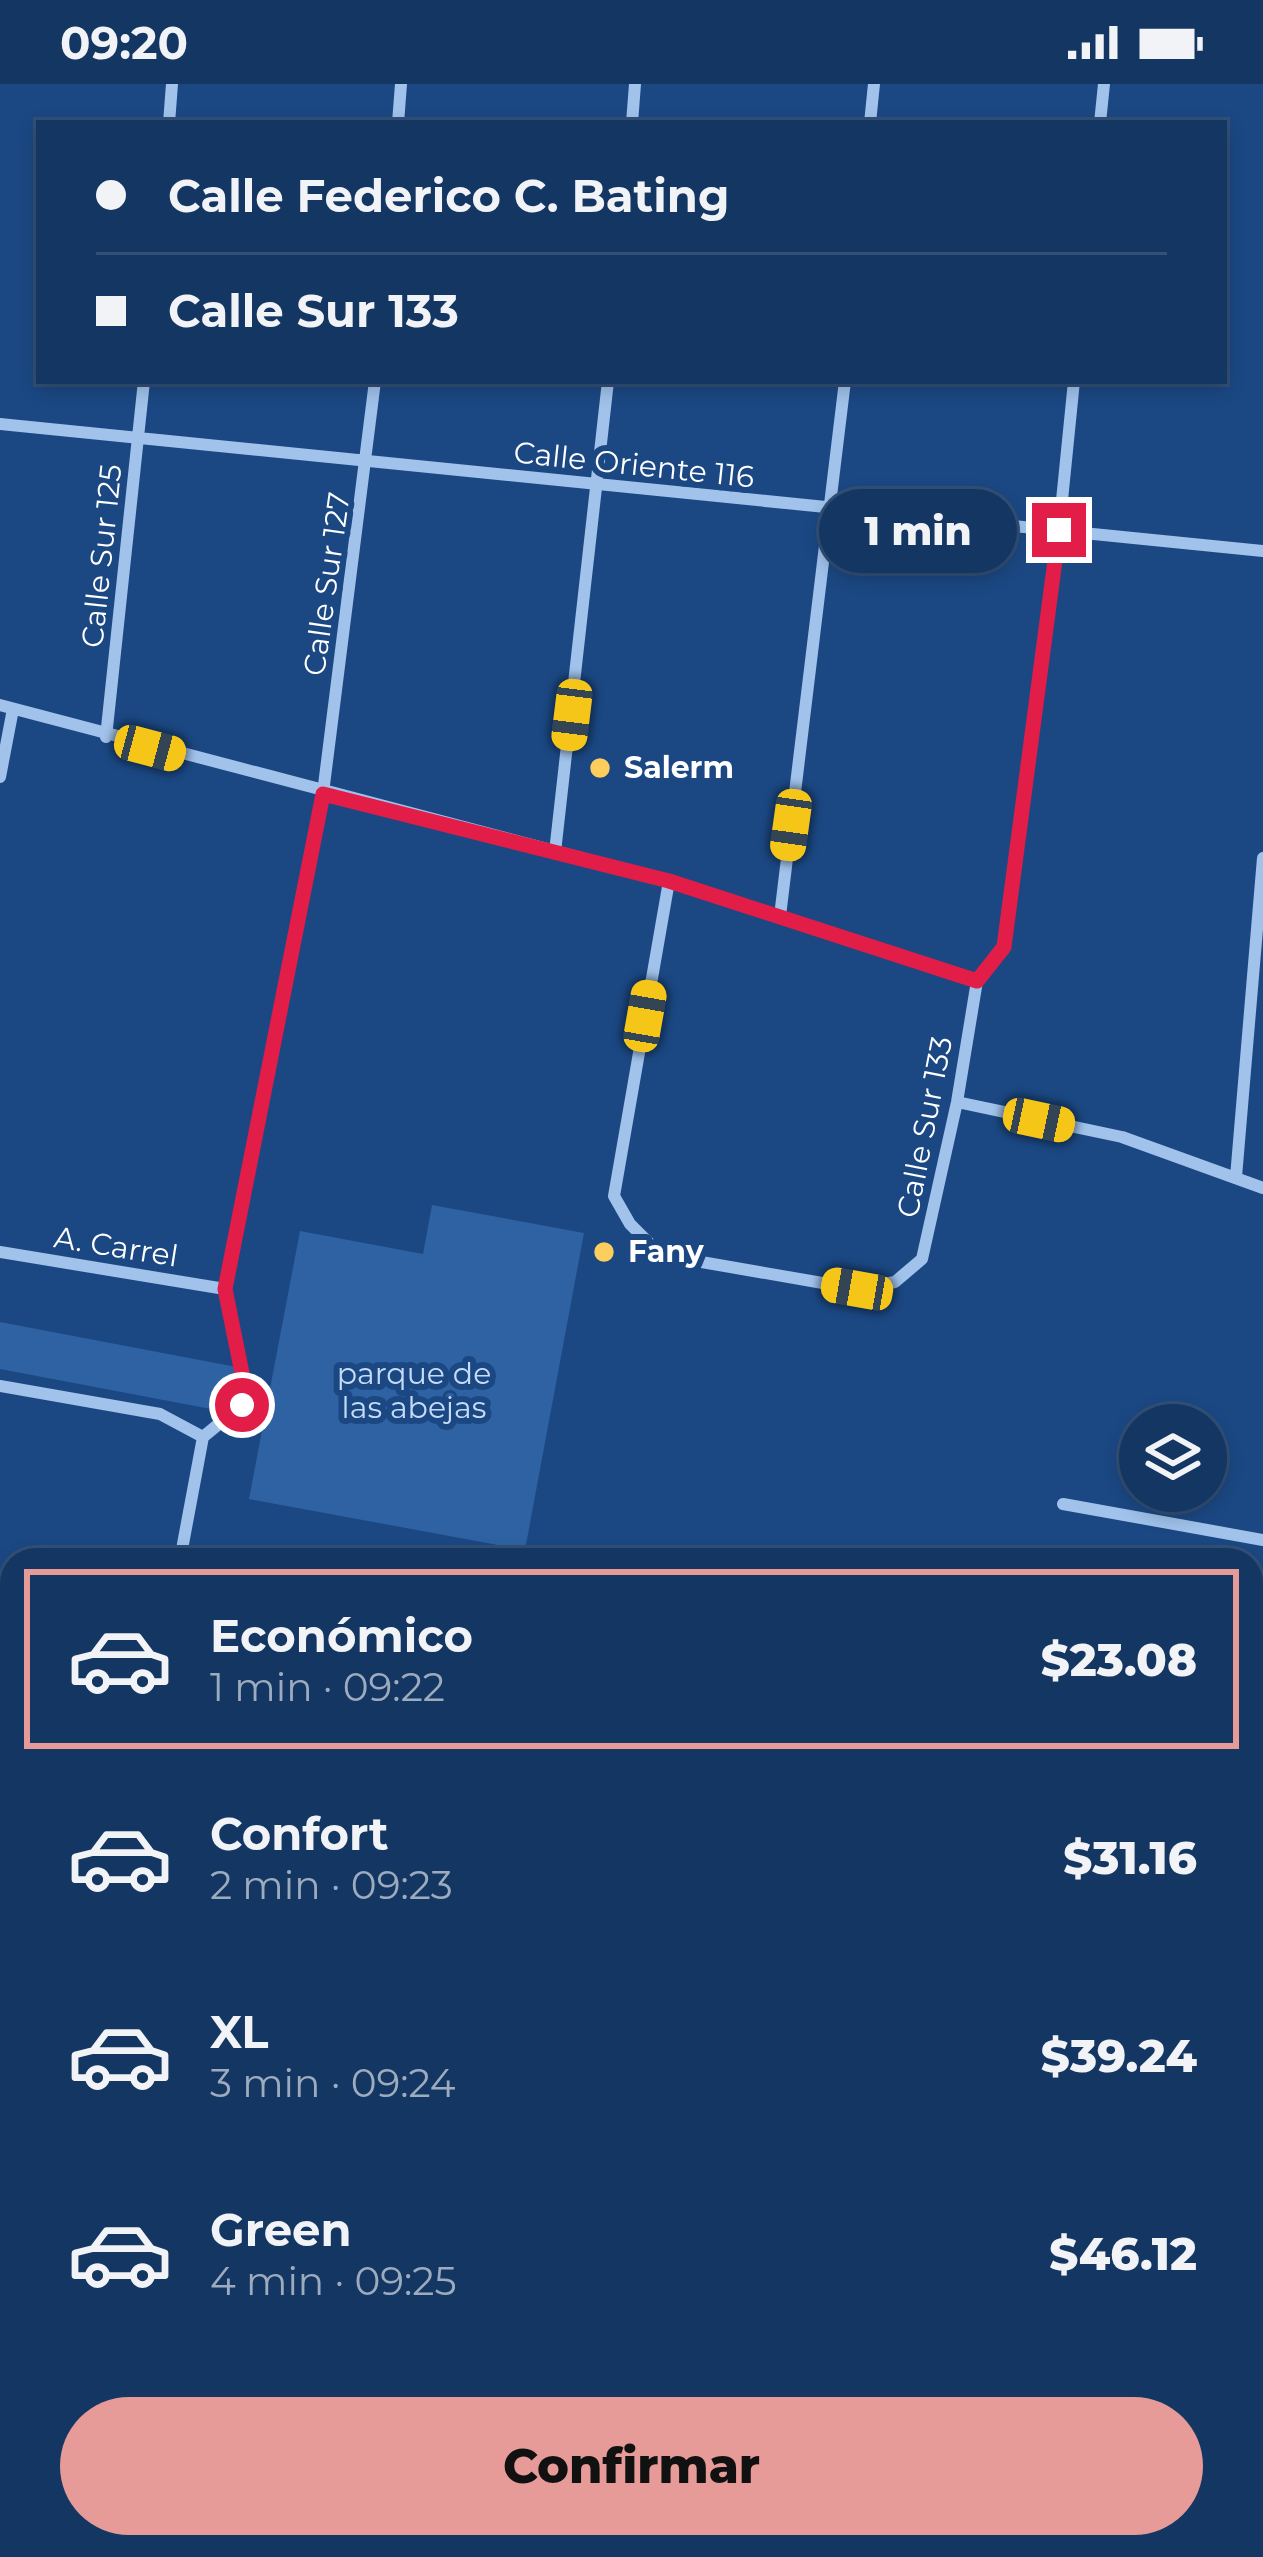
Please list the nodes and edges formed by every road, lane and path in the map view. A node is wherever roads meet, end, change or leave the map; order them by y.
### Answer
1 (172, 84) edge
2 (401, 84) edge
3 (635, 84) edge
4 (874, 84) edge
5 (1103, 84) edge
6 (169, 120) edge
7 (398, 120) edge
8 (632, 120) edge
9 (870, 120) edge
10 (1100, 120) edge
11 (144, 384) edge
12 (375, 384) edge
13 (608, 384) edge
14 (845, 384) edge
15 (1074, 384) edge
16 (0, 424) edge
17 (139, 436) junction
18 (367, 463) junction
19 (598, 485) junction
20 (832, 509) junction
21 (1059, 530) junction
22 (1263, 551) edge
23 (6, 707) edge
24 (106, 737) junction
25 (0, 777) edge
26 (323, 794) junction
27 (555, 852) junction
28 (1263, 858) edge
29 (669, 881) junction
30 (780, 916) junction
31 (977, 981) junction
32 (957, 1102) junction
33 (1236, 1177) junction
34 (1263, 1188) edge
35 (0, 1252) edge
36 (225, 1289) junction
37 (0, 1386) edge
38 (203, 1436) junction
39 (1063, 1504) dead end
40 (1263, 1540) edge
41 (182, 1548) edge

1 - 6 street
2 - 7 street
3 - 8 street
4 - 9 street
5 - 10 street
11 - 17 street, Calle Sur 125
12 - 18 street, Calle Sur 127
13 - 19 street
14 - 20 street
15 - 21 street, Calle Sur 133
16 - 17 street, Calle Oriente 116
17 - 18 street, Calle Oriente 116
17 - 24 street, Calle Sur 125
18 - 19 street, Calle Oriente 116
18 - 26 street, Calle Sur 127
19 - 20 street, Calle Oriente 116
19 - 27 street
20 - 21 street, Calle Oriente 116
20 - 30 street
21 - 22 street, Calle Oriente 116
21 - 31 street, Calle Sur 133
23 - 24 street
23 - 25 street
24 - 26 street
26 - 27 street
26 - 36 street, Calle Sur 127
27 - 29 street
28 - 33 street
29 - 30 street
29 - 32 street, Calle Sur 133
30 - 31 street
31 - 32 street, Calle Sur 133
32 - 33 street
33 - 34 street
35 - 36 street, A. Carrel
36 - 38 street
37 - 38 street
38 - 41 street
39 - 40 street

